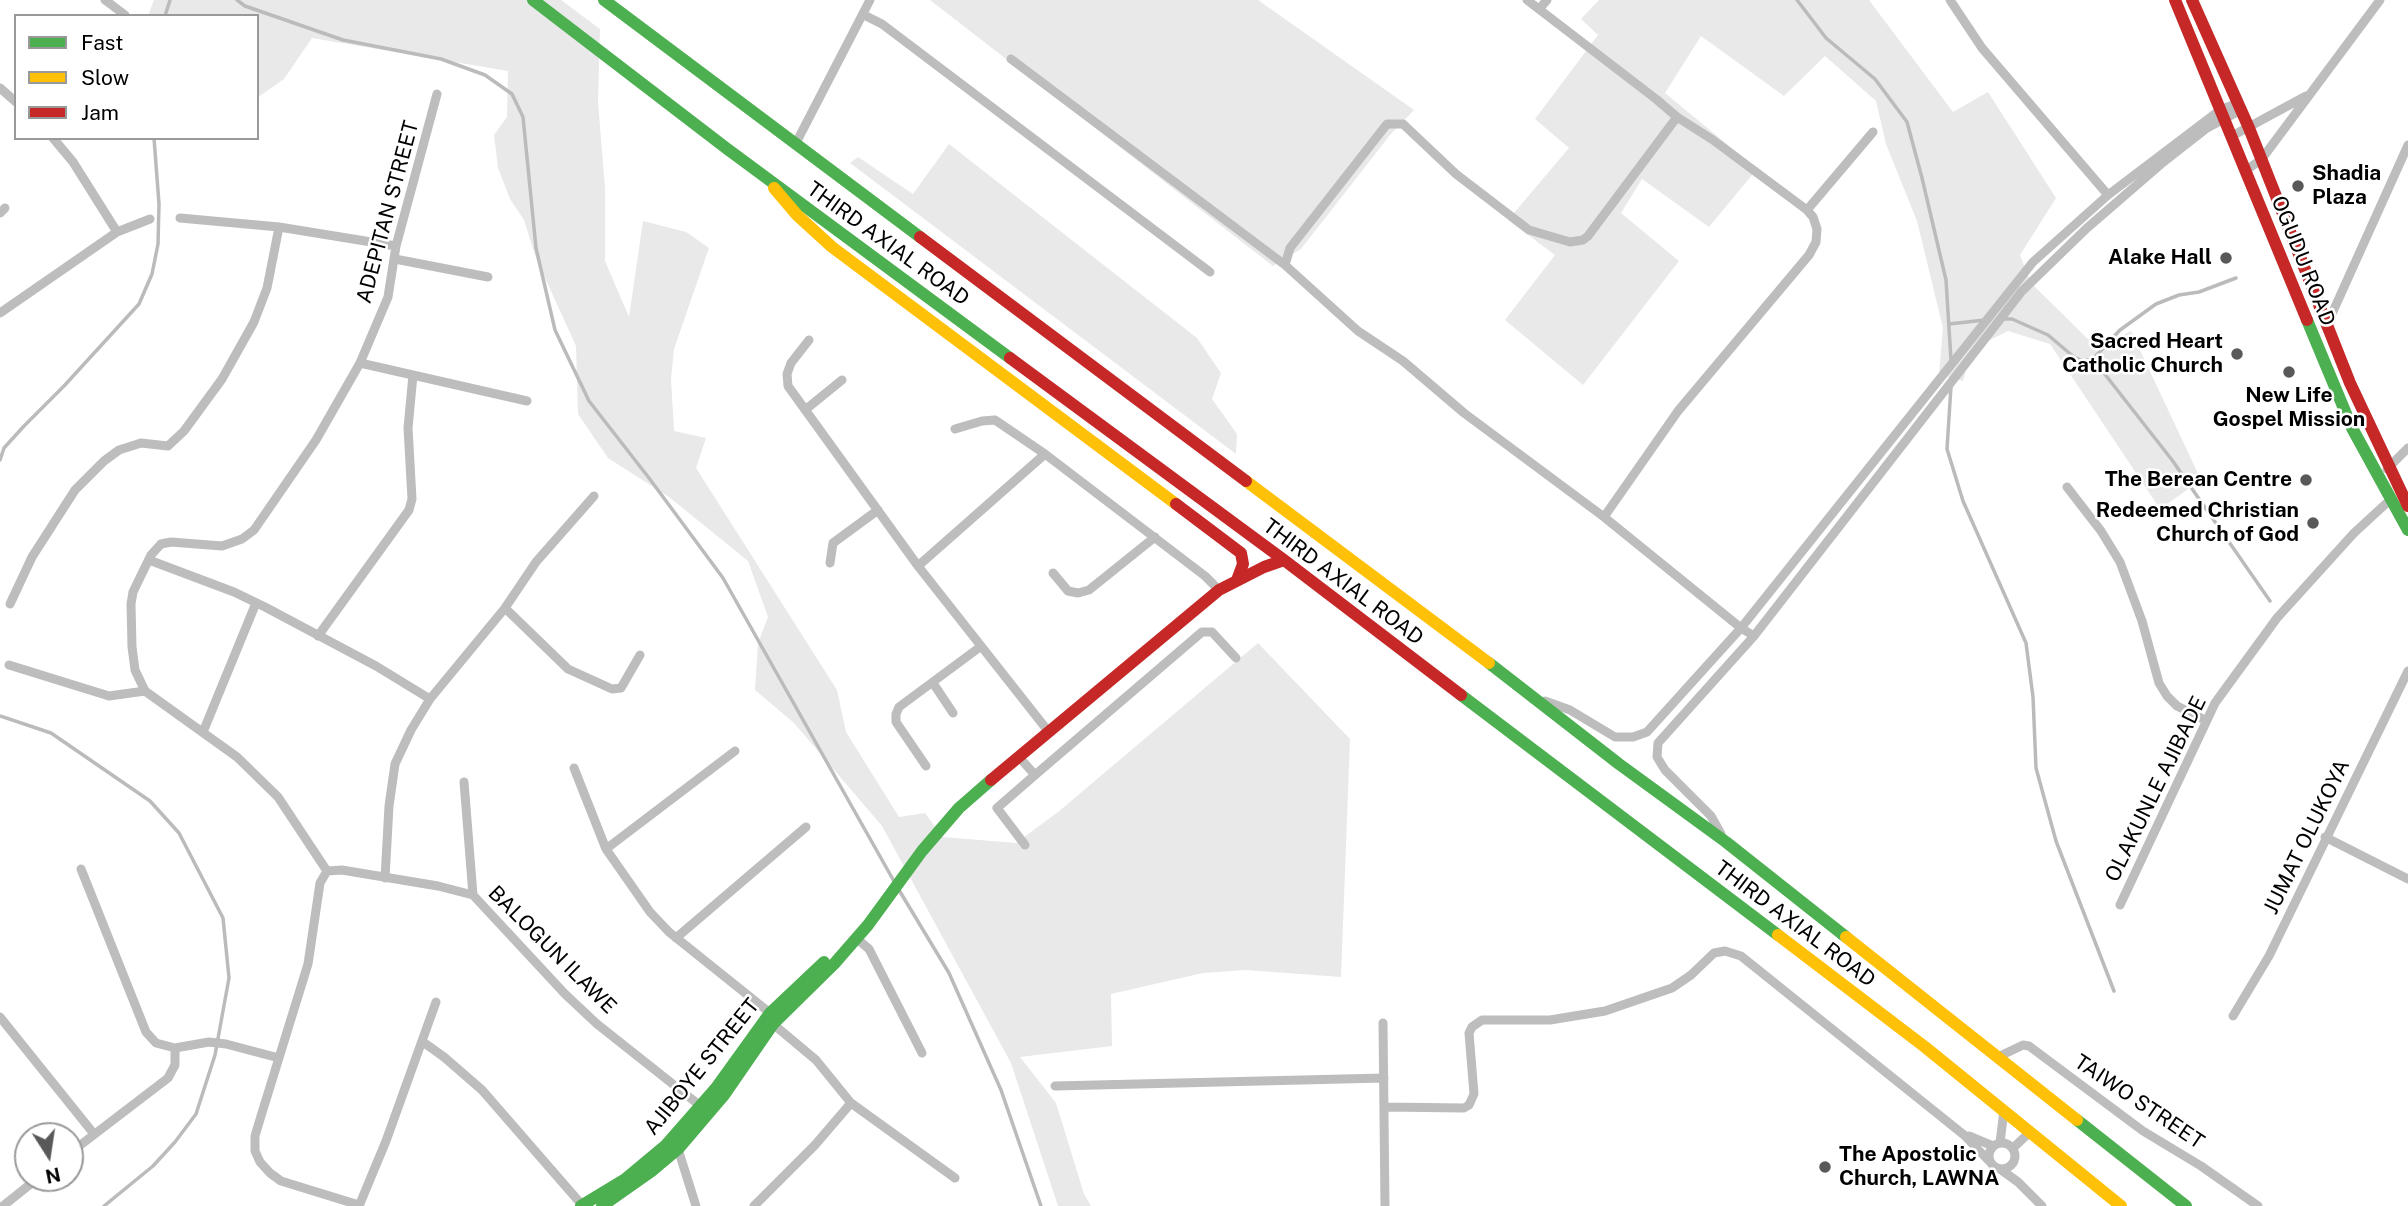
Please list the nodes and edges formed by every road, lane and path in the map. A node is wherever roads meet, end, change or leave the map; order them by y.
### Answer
1 (105, 0) edge
2 (533, 0) edge
3 (604, 0) edge
4 (870, 0) edge
5 (1527, 0) edge
6 (1546, 0) edge
7 (1950, 0) edge
8 (2175, 0) edge
9 (2192, 0) edge
10 (2380, 0) edge
11 (1540, 8) junction
12 (124, 14) edge
13 (864, 15) junction
14 (1011, 59) dead end
15 (0, 88) edge
16 (437, 94) dead end
17 (2311, 94) junction
18 (14, 100) edge
19 (2240, 107) junction
20 (2222, 115) junction
21 (1677, 117) junction
22 (2249, 128) junction
23 (1873, 132) dead end
24 (2232, 136) junction
25 (55, 140) edge
26 (796, 143) junction
27 (2408, 145) edge
28 (2261, 160) junction
29 (2246, 170) junction
30 (762, 175) junction
31 (2108, 195) junction
32 (1807, 209) junction
33 (180, 218) dead end
34 (150, 219) dead end
35 (279, 227) junction
36 (117, 232) junction
37 (396, 246) junction
38 (395, 259) junction
39 (1285, 265) junction
40 (1210, 272) dead end
41 (488, 277) dead end
42 (0, 313) edge
43 (2326, 327) junction
44 (809, 340) dead end
45 (360, 363) junction
46 (413, 375) junction
47 (842, 380) dead end
48 (527, 401) dead end
49 (804, 410) junction
50 (955, 429) dead end
51 (2408, 448) edge
52 (1045, 454) junction
53 (2384, 471) junction
54 (2067, 488) dead end
55 (594, 496) dead end
56 (2391, 499) junction
57 (2408, 506) edge
58 (878, 510) junction
59 (1604, 517) junction
60 (2408, 530) edge
61 (1155, 537) junction
62 (149, 560) junction
63 (1283, 560) junction
64 (830, 563) dead end
65 (918, 566) junction
66 (1053, 573) dead end
67 (1237, 580) junction
68 (1219, 590) junction
69 (256, 603) junction
70 (10, 604) dead end
71 (505, 608) junction
72 (1741, 628) junction
73 (318, 636) junction
74 (1754, 636) junction
75 (980, 647) junction
76 (640, 655) dead end
77 (1236, 658) dead end
78 (9, 665) dead end
79 (2408, 671) edge
80 (933, 682) junction
81 (145, 691) junction
82 (1531, 695) junction
83 (430, 699) junction
84 (953, 713) dead end
85 (2205, 720) junction
86 (1048, 731) junction
87 (203, 733) junction
88 (735, 751) dead end
89 (1019, 757) junction
90 (926, 766) dead end
91 (574, 768) dead end
92 (1035, 775) junction
93 (464, 782) dead end
94 (806, 827) dead end
95 (2325, 837) junction
96 (1726, 842) junction
97 (1025, 845) dead end
98 (606, 849) junction
99 (81, 869) dead end
100 (327, 871) junction
101 (385, 878) junction
102 (2408, 879) edge
103 (474, 895) junction
104 (2120, 905) dead end
105 (676, 938) junction
106 (855, 939) junction
107 (436, 1002) dead end
108 (2233, 1016) dead end
109 (0, 1017) edge
110 (772, 1018) junction
111 (1383, 1023) dead end
112 (3, 1028) edge
113 (423, 1042) junction
114 (175, 1048) junction
115 (922, 1053) dead end
116 (1998, 1057) junction
117 (279, 1058) junction
118 (1384, 1078) junction
119 (1055, 1086) dead end
120 (850, 1103) junction
121 (1385, 1107) junction
122 (705, 1110) junction
123 (2004, 1110) junction
124 (2030, 1132) junction
125 (94, 1134) junction
126 (1964, 1135) junction
127 (84, 1142) edge
128 (1996, 1144) junction
129 (678, 1149) junction
130 (2013, 1149) junction
131 (1989, 1161) junction
132 (2013, 1164) junction
133 (2000, 1169) junction
134 (955, 1178) dead end
135 (2018, 1182) junction
136 (20, 1192) edge
137 (359, 1205) edge
138 (582, 1205) edge
139 (3, 1206) edge
140 (602, 1206) edge
141 (696, 1206) edge
142 (754, 1206) edge
143 (1385, 1206) edge
144 (2042, 1206) edge
145 (2121, 1206) edge
146 (2186, 1206) edge
147 (2258, 1206) edge

1 - 12 street
2 - 30 main road, THIRD AXIAL ROAD
3 - 26 main road, THIRD AXIAL ROAD
4 - 13 street
5 - 11 street
6 - 11 street
7 - 31 street
8 - 20 main road, OGUDU ROAD
9 - 19 main road, OGUDU ROAD
10 - 17 street
11 - 21 street
13 - 26 street
13 - 40 street
14 - 39 street
15 - 18 street
16 - 37 street, ADEPITAN STREET
17 - 22 street
17 - 28 street
19 - 20 street
19 - 22 main road, OGUDU ROAD
20 - 24 main road, OGUDU ROAD
20 - 31 street
20 - 74 street
21 - 32 street
21 - 39 street
22 - 24 street
22 - 28 main road, OGUDU ROAD
23 - 32 street
24 - 29 main road, OGUDU ROAD
25 - 36 street
26 - 82 main road, THIRD AXIAL ROAD
27 - 43 street
28 - 29 street
28 - 43 main road, OGUDU ROAD
29 - 53 main road, OGUDU ROAD
30 - 63 main road, THIRD AXIAL ROAD
30 - 67 main road
31 - 72 street
32 - 59 street
33 - 35 street
34 - 36 street
35 - 37 street
35 - 70 street
36 - 42 street
37 - 38 street, ADEPITAN STREET
38 - 41 street
38 - 45 street, ADEPITAN STREET
39 - 59 street
43 - 53 main road, OGUDU ROAD
44 - 49 street
45 - 46 street
45 - 62 street, ADEPITAN STREET
46 - 48 street
46 - 73 street
47 - 49 street
49 - 58 street
50 - 52 street
51 - 53 street
52 - 61 street
52 - 65 street
53 - 56 main road, OGUDU ROAD
53 - 57 main road, OGUDU ROAD
54 - 85 street
55 - 71 street
56 - 60 main road, OGUDU ROAD
56 - 85 street, OLAKUNLE AJIBADE
58 - 64 street
58 - 65 street
59 - 72 street
61 - 66 street
61 - 68 street
62 - 69 street
62 - 81 street
63 - 67 main road, AJIBOYE STREET
63 - 123 main road, THIRD AXIAL ROAD
65 - 75 street
67 - 68 main road, AJIBOYE STREET
68 - 86 main road, AJIBOYE STREET
69 - 73 street
69 - 87 street
71 - 76 street
71 - 83 street
72 - 74 street
72 - 82 street
73 - 83 street
74 - 96 street
75 - 80 street
75 - 86 street
77 - 92 street
78 - 81 street
79 - 95 street, JUMAT OLUKOYA
80 - 84 street
80 - 90 street
81 - 87 street
82 - 96 main road, THIRD AXIAL ROAD
83 - 101 street
85 - 104 street, OLAKUNLE AJIBADE
86 - 89 main road, AJIBOYE STREET
87 - 100 street
88 - 98 street
89 - 92 street
89 - 106 main road, AJIBOYE STREET
91 - 98 street
92 - 97 street
93 - 103 street
94 - 105 street
95 - 102 street
95 - 108 street, JUMAT OLUKOYA
96 - 116 main road, THIRD AXIAL ROAD
98 - 105 street
99 - 114 street
100 - 101 street, BALOGUN ILAWE
100 - 117 street
101 - 103 street, BALOGUN ILAWE
103 - 122 street, BALOGUN ILAWE
105 - 110 street
106 - 110 main road, AJIBOYE STREET
106 - 115 street
107 - 113 street
109 - 112 street
110 - 120 street
110 - 122 main road, AJIBOYE STREET
111 - 118 street
112 - 125 street
113 - 137 street
113 - 138 street
114 - 117 street
114 - 125 street
116 - 146 main road, THIRD AXIAL ROAD
116 - 147 street, TAIWO STREET
117 - 137 street
118 - 119 street
118 - 121 street
120 - 134 street
120 - 142 street
121 - 126 street
121 - 143 street
122 - 129 main road, AJIBOYE STREET
122 - 138 main road, AJIBOYE STREET
123 - 124 main road, THIRD AXIAL ROAD
123 - 128 street
124 - 130 street
124 - 145 main road, THIRD AXIAL ROAD
125 - 127 street
126 - 128 street
126 - 131 street
128 - 130 street
128 - 131 street
129 - 140 main road, AJIBOYE STREET
129 - 141 street
130 - 132 street
131 - 133 street
132 - 133 street
132 - 135 street
133 - 135 street
135 - 144 street
136 - 139 street

